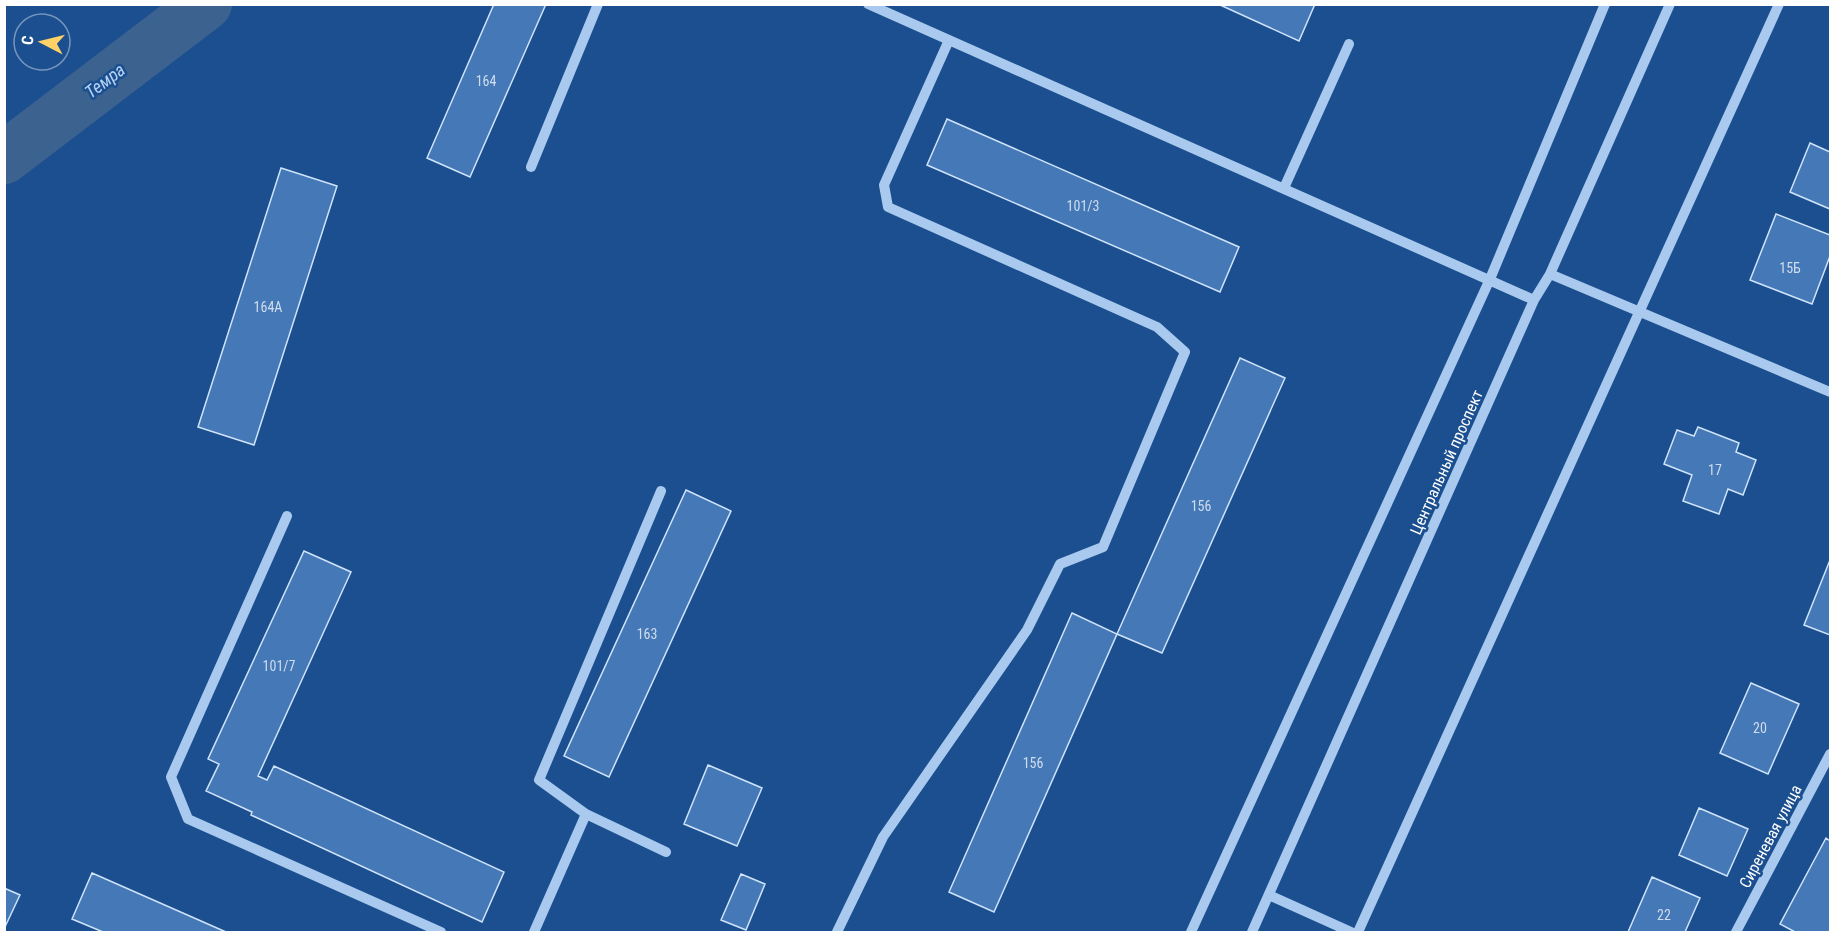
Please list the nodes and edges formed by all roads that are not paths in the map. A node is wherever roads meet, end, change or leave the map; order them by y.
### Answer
1 (598, 4) edge
2 (868, 4) edge
3 (1605, 4) edge
4 (1670, 4) edge
5 (1779, 4) edge
6 (949, 40) junction
7 (1349, 44) dead end
8 (531, 166) dead end
9 (1284, 188) junction
10 (1550, 274) junction
11 (1490, 279) junction
12 (1534, 300) junction
13 (1638, 312) junction
14 (1830, 392) edge
15 (661, 491) dead end
16 (287, 516) dead end
17 (1830, 754) edge
18 (586, 814) junction
19 (666, 852) dead end
20 (1269, 895) junction
21 (441, 933) edge
22 (534, 933) edge
23 (837, 933) edge
24 (1191, 933) edge
25 (1252, 933) edge
26 (1351, 933) edge
27 (1358, 933) edge
28 (1736, 933) edge

1 - 8 street
2 - 6 street
3 - 11 street
4 - 10 street, Центральный проспект
5 - 13 street
6 - 9 street
6 - 23 street
7 - 9 street
9 - 11 street
10 - 12 street, Центральный проспект
10 - 13 street
11 - 12 street
11 - 24 street
12 - 20 street, Центральный проспект
13 - 14 street
13 - 27 street
15 - 18 street
16 - 21 street
17 - 28 street, Сиреневая улица
18 - 19 street
18 - 22 street
20 - 25 street, Центральный проспект
20 - 26 street

